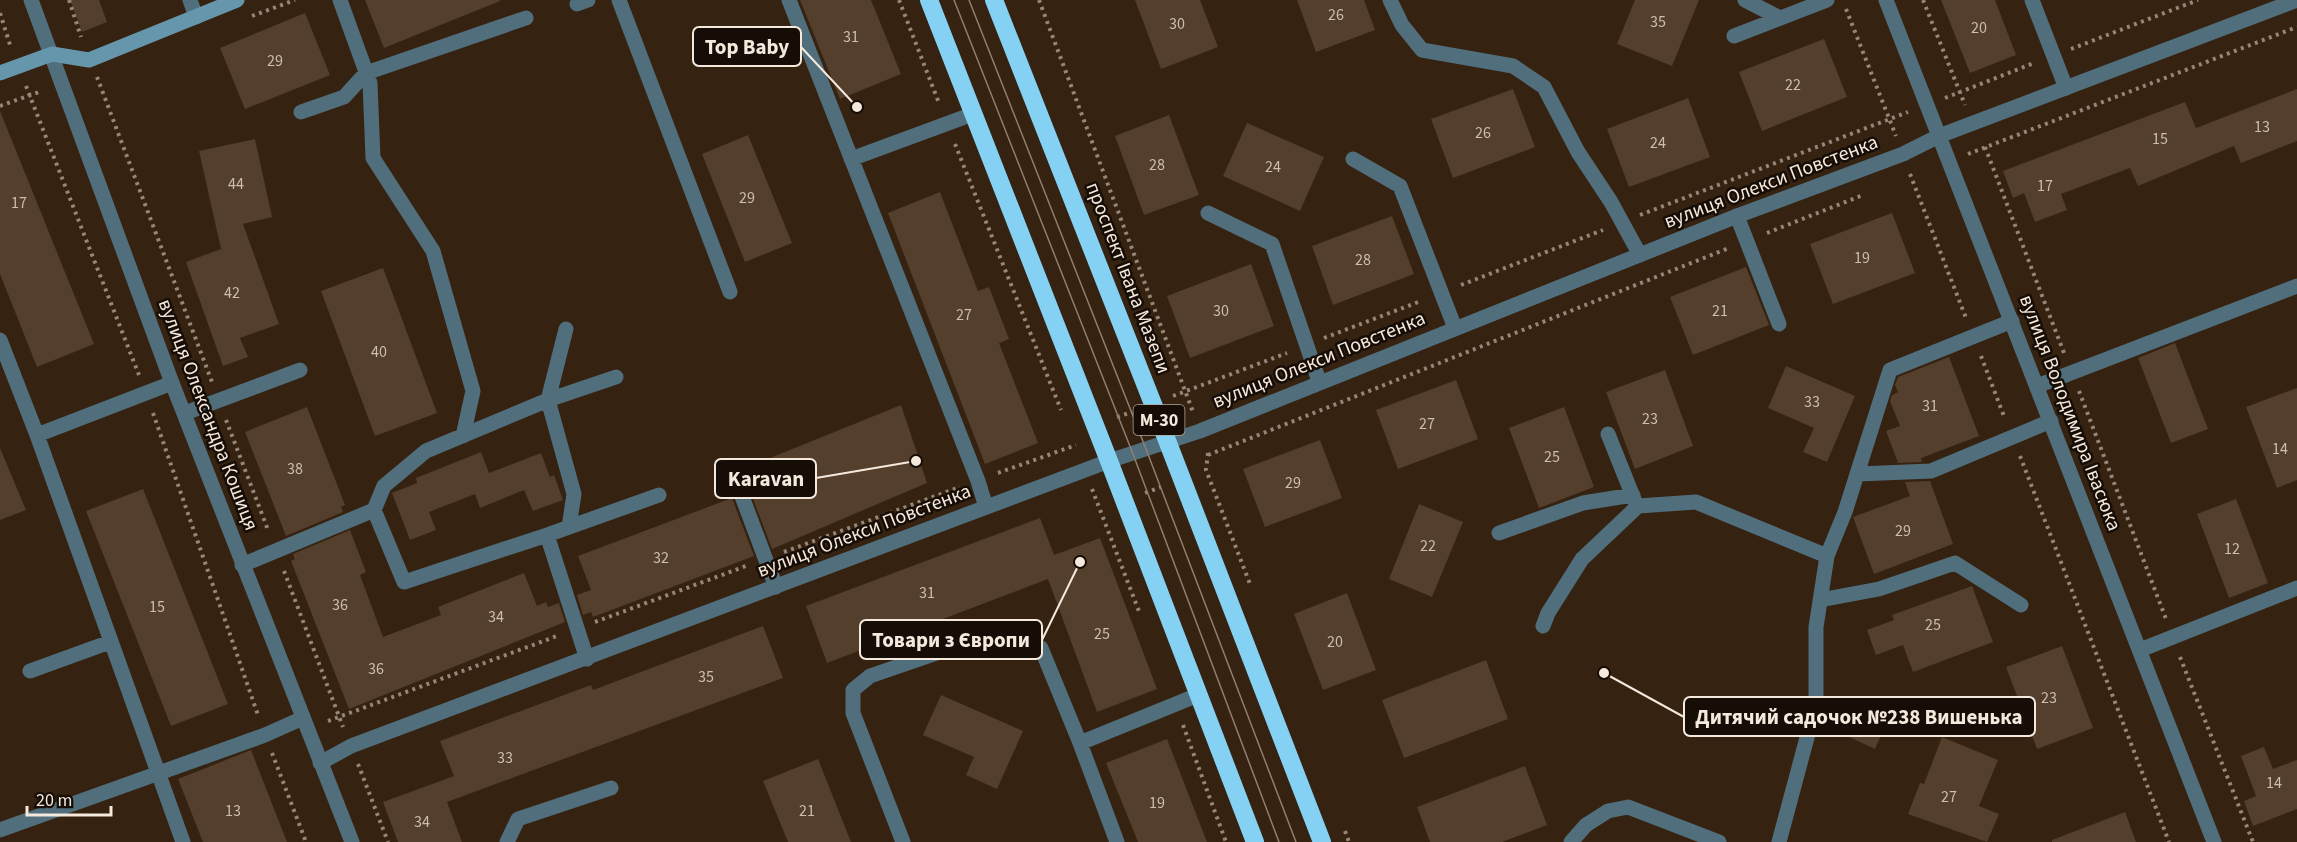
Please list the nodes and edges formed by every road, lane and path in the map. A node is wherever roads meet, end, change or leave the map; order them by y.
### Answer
1 (31, 0) edge
2 (190, 0) edge
3 (237, 0) edge
4 (340, 0) edge
5 (619, 0) edge
6 (789, 0) edge
7 (899, 0) edge
8 (929, 0) edge
9 (994, 0) edge
10 (1390, 0) edge
11 (1745, 0) edge
12 (1827, 0) edge
13 (1886, 0) edge
14 (1923, 0) edge
15 (2032, 0) edge
16 (2297, 0) edge
17 (0, 13) edge
18 (196, 17) junction
19 (526, 18) dead end
20 (1780, 18) junction
21 (1734, 36) dead end
22 (52, 54) junction
23 (17, 67) junction
24 (0, 73) edge
25 (366, 73) junction
26 (2066, 88) junction
27 (302, 112) dead end
28 (973, 114) junction
29 (1974, 123) junction
30 (946, 124) junction
31 (1939, 136) junction
32 (851, 159) junction
33 (1353, 159) dead end
34 (1208, 213) dead end
35 (1737, 216) junction
36 (1640, 255) junction
37 (2297, 286) edge
38 (730, 292) dead end
39 (2012, 321) junction
40 (1779, 324) dead end
41 (1455, 328) junction
42 (566, 329) dead end
43 (0, 340) edge
44 (300, 370) dead end
45 (2072, 373) junction
46 (616, 377) dead end
47 (1319, 381) junction
48 (172, 383) junction
49 (2037, 386) junction
50 (146, 393) junction
51 (548, 400) junction
52 (1062, 412) dead end
53 (185, 413) junction
54 (2051, 421) junction
55 (1071, 434) dead end
56 (1608, 434) dead end
57 (37, 435) junction
58 (463, 436) junction
59 (1167, 441) junction
60 (1076, 445) junction
61 (1109, 461) junction
62 (1086, 470) junction
63 (1206, 470) dead end
64 (1858, 474) junction
65 (1182, 479) junction
66 (978, 481) junction
67 (740, 491) dead end
68 (659, 495) dead end
69 (1124, 501) junction
70 (1635, 501) junction
71 (986, 507) junction
72 (374, 510) junction
73 (1100, 510) junction
74 (569, 527) junction
75 (1499, 533) dead end
76 (547, 535) junction
77 (1827, 556) junction
78 (766, 558) junction
79 (242, 565) junction
80 (776, 587) junction
81 (2297, 588) edge
82 (1820, 600) junction
83 (2022, 605) dead end
84 (1142, 618) dead end
85 (1543, 626) dead end
86 (577, 629) junction
87 (2172, 637) junction
88 (110, 642) junction
89 (2140, 650) junction
90 (587, 658) junction
91 (30, 671) dead end
92 (1198, 695) junction
93 (1175, 704) junction
94 (306, 723) junction
95 (265, 735) junction
96 (1080, 743) junction
97 (320, 763) junction
98 (157, 773) junction
99 (611, 788) dead end
100 (0, 830) edge
101 (183, 842) edge
102 (306, 842) edge
103 (352, 842) edge
104 (507, 842) edge
105 (903, 842) edge
106 (1117, 842) edge
107 (1226, 842) edge
108 (1255, 842) edge
109 (1322, 842) edge
110 (1571, 842) edge
111 (1719, 842) edge
112 (1779, 842) edge
113 (2214, 842) edge
114 (2253, 842) edge

1 - 22 street, вулиця Олександра Кошиця
2 - 18 street
3 - 18 street
4 - 25 street
5 - 38 street
6 - 32 street
7 - 30 path
8 - 28 highway
9 - 59 highway, проспект Івана Мазепи / М-30
10 - 36 street
11 - 20 street
12 - 20 street
13 - 31 street, вулиця Володимира Івасюка
14 - 29 path
15 - 26 street
16 - 26 street, вулиця Олекси Повстенка
17 - 23 path
18 - 22 street
19 - 25 street
20 - 21 street
22 - 23 street
22 - 48 street, вулиця Олександра Кошиця
23 - 24 street
23 - 50 path
25 - 27 street
25 - 58 street
26 - 29 street, вулиця Олекси Повстенка
28 - 30 street
28 - 61 highway
29 - 31 street, вулиця Олекси Повстенка
29 - 45 path
30 - 32 street
30 - 52 path
31 - 35 street, вулиця Олекси Повстенка
31 - 39 street, вулиця Володимира Івасюка
32 - 66 street
33 - 41 street
34 - 47 street
35 - 36 street, вулиця Олекси Повстенка
35 - 40 street
36 - 41 street, вулиця Олекси Повстенка
37 - 45 street
39 - 49 street, вулиця Володимира Івасюка
39 - 64 street
41 - 47 street, вулиця Олекси Повстенка
42 - 51 street
43 - 57 street
44 - 53 street
45 - 49 street
45 - 87 path
46 - 51 street
47 - 59 street, вулиця Олекси Повстенка
48 - 50 street
48 - 53 street, вулиця Олександра Кошиця
49 - 54 street, вулиця Володимира Івасюка
50 - 57 street
50 - 95 path
51 - 58 street
51 - 74 street
53 - 79 street, вулиця Олександра Кошиця
54 - 64 street
54 - 89 street, вулиця Володимира Івасюка
55 - 60 path
56 - 70 street
57 - 88 street
58 - 72 street
59 - 61 street, вулиця Олекси Повстенка
59 - 65 highway, проспект Івана Мазепи / М-30
60 - 62 path
60 - 66 path
61 - 62 street, вулиця Олекси Повстенка
61 - 69 highway
62 - 71 street, вулиця Олекси Повстенка
62 - 73 path
63 - 65 path
64 - 77 street
65 - 69 path
65 - 109 highway, проспект Івана Мазепи / М-30
66 - 71 street
66 - 78 path
67 - 78 street
68 - 74 street
69 - 73 path
69 - 92 highway
70 - 75 street
70 - 77 street
70 - 85 street
71 - 80 street, вулиця Олекси Повстенка
72 - 76 street
72 - 79 street
73 - 84 path
74 - 76 street
76 - 86 street
77 - 82 street
78 - 80 street
78 - 86 path
79 - 94 street, вулиця Олександра Кошиця
80 - 90 street, вулиця Олекси Повстенка
81 - 87 street
82 - 83 street
82 - 112 street
86 - 90 street
86 - 94 path
87 - 89 street
87 - 114 path
88 - 91 street
88 - 98 street
89 - 113 street, вулиця Володимира Івасюка
90 - 97 street, вулиця Олекси Повстенка
92 - 93 street
92 - 108 highway
93 - 96 street
93 - 107 path
94 - 95 street
94 - 97 street, вулиця Олександра Кошиця
95 - 98 street
95 - 102 path
96 - 105 street
96 - 106 street
97 - 103 street, вулиця Олександра Кошиця
98 - 100 street
98 - 101 street
99 - 104 street
110 - 111 street

